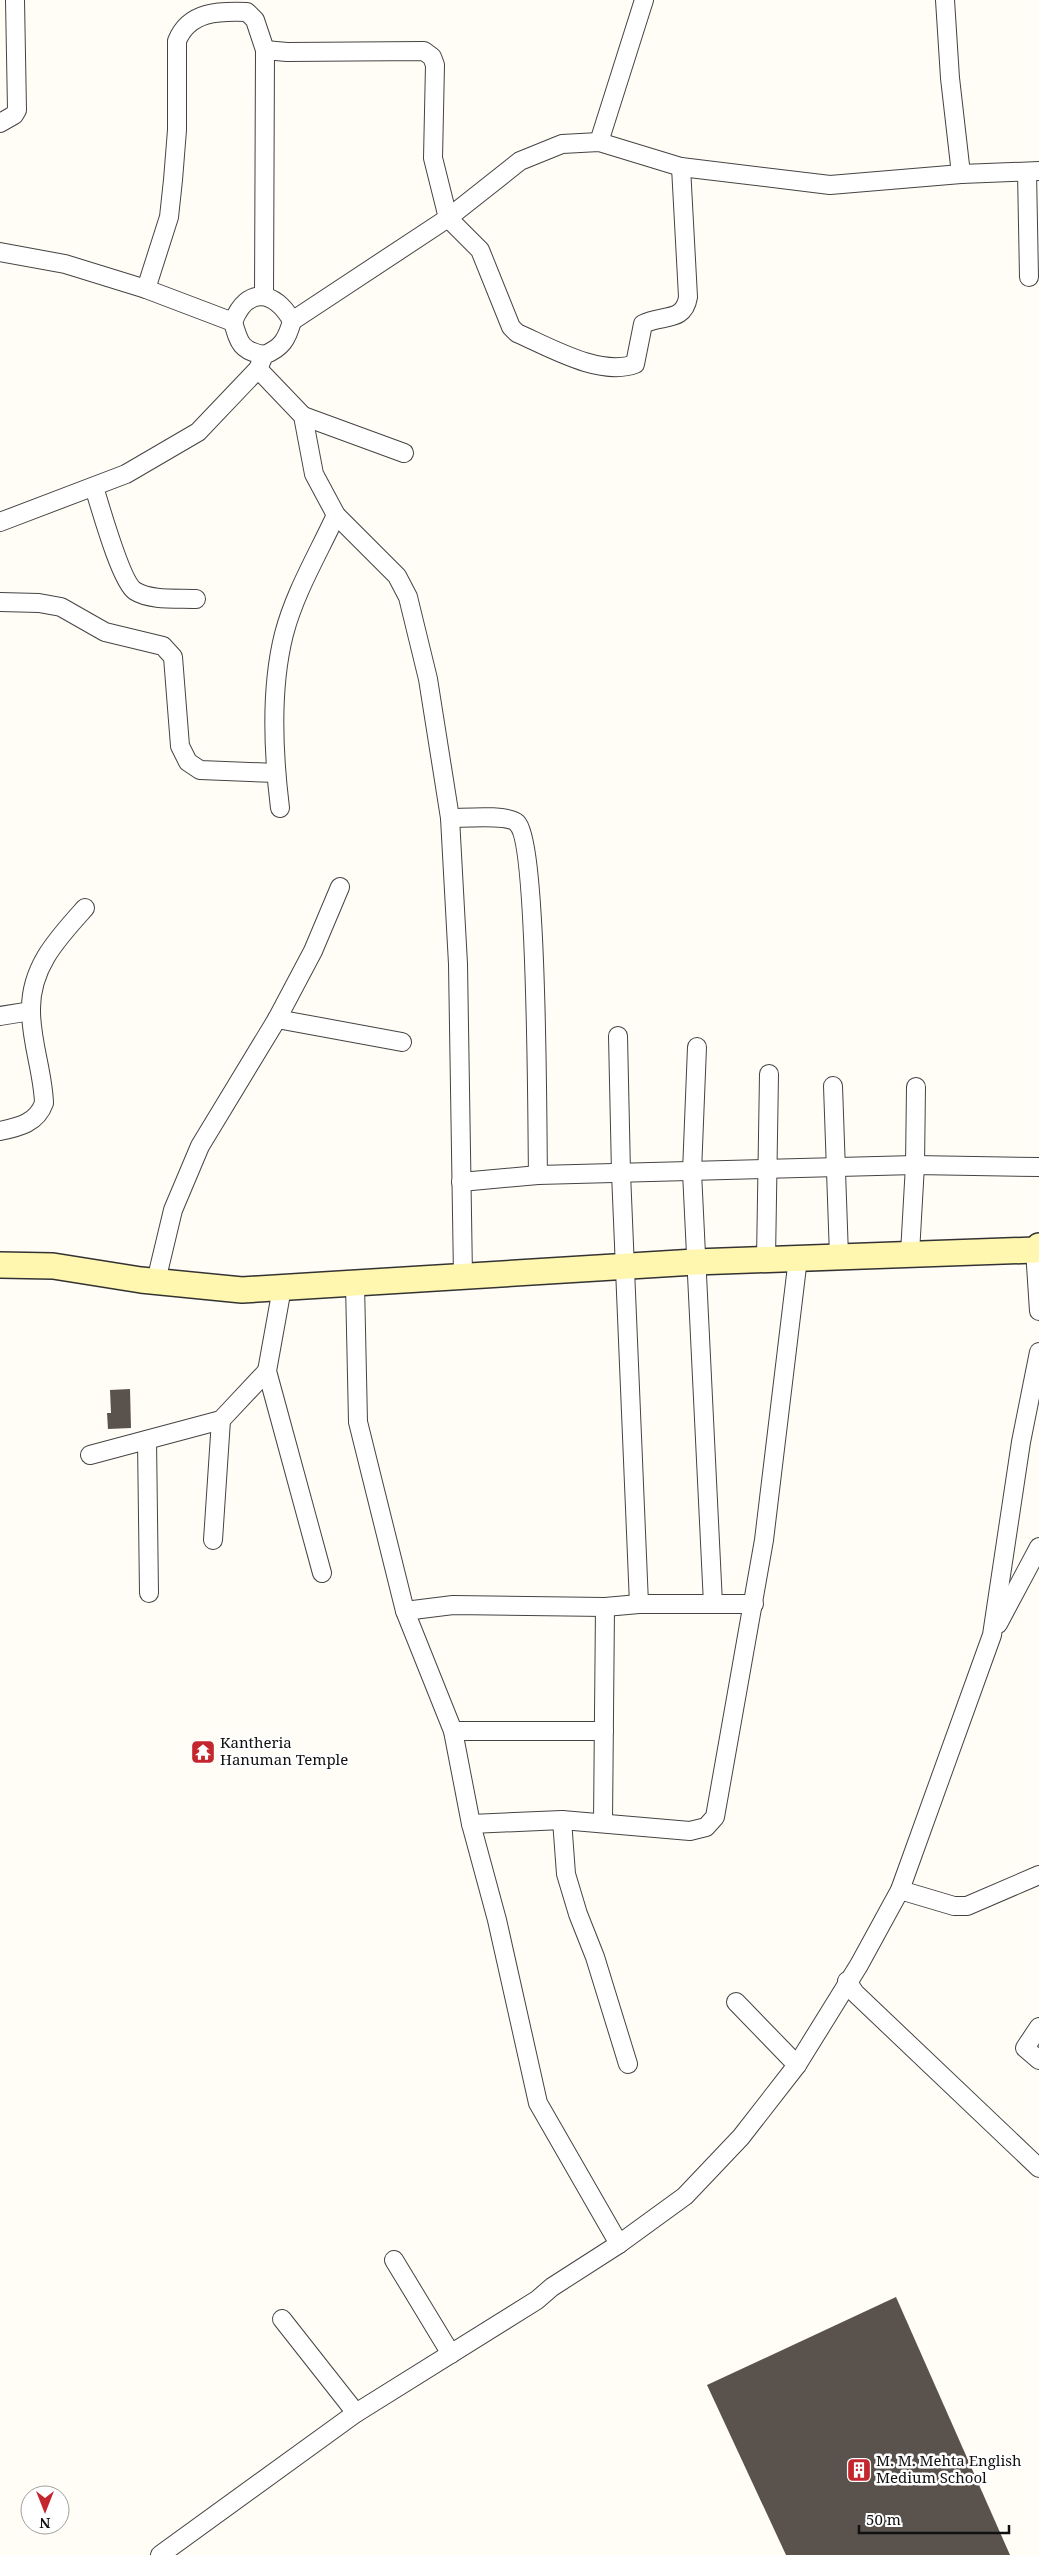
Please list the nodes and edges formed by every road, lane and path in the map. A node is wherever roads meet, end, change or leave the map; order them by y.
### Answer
1 (15, 0) edge
2 (644, 0) edge
3 (945, 0) edge
4 (265, 50) junction
5 (0, 122) edge
6 (599, 142) junction
7 (682, 167) junction
8 (1033, 172) edge
9 (961, 174) junction
10 (448, 218) junction
11 (0, 252) edge
12 (1029, 277) dead end
13 (146, 289) junction
14 (264, 296) junction
15 (292, 321) junction
16 (233, 322) junction
17 (261, 362) junction
18 (302, 416) junction
19 (404, 453) dead end
20 (94, 487) junction
21 (336, 515) junction
22 (0, 522) edge
23 (196, 599) dead end
24 (0, 602) edge
25 (276, 773) junction
26 (280, 808) dead end
27 (450, 818) junction
28 (340, 887) dead end
29 (85, 908) dead end
30 (30, 1011) junction
31 (0, 1016) edge
32 (277, 1019) junction
33 (618, 1036) dead end
34 (402, 1042) dead end
35 (697, 1047) dead end
36 (769, 1074) dead end
37 (833, 1086) dead end
38 (916, 1087) dead end
39 (0, 1131) edge
40 (915, 1165) junction
41 (1039, 1167) edge
42 (837, 1168) junction
43 (767, 1170) junction
44 (692, 1172) junction
45 (621, 1174) junction
46 (538, 1175) junction
47 (461, 1182) junction
48 (1037, 1248) edge
49 (910, 1254) junction
50 (839, 1256) junction
51 (798, 1258) junction
52 (766, 1259) junction
53 (696, 1262) junction
54 (0, 1265) edge
55 (625, 1266) junction
56 (463, 1276) junction
57 (156, 1281) junction
58 (355, 1284) junction
59 (282, 1288) junction
60 (1039, 1311) edge
61 (1039, 1352) edge
62 (268, 1371) junction
63 (221, 1420) junction
64 (147, 1440) junction
65 (90, 1455) dead end
66 (213, 1540) dead end
67 (1039, 1547) edge
68 (322, 1573) dead end
69 (149, 1594) dead end
70 (639, 1604) junction
71 (713, 1604) junction
72 (754, 1604) junction
73 (605, 1607) junction
74 (405, 1611) junction
75 (992, 1635) junction
76 (453, 1731) junction
77 (604, 1731) junction
78 (562, 1820) junction
79 (603, 1822) junction
80 (471, 1824) junction
81 (1039, 1875) edge
82 (900, 1890) junction
83 (846, 1981) junction
84 (736, 2002) dead end
85 (1039, 2027) edge
86 (1039, 2060) edge
87 (628, 2064) dead end
88 (797, 2065) junction
89 (1039, 2168) edge
90 (619, 2244) junction
91 (394, 2260) dead end
92 (282, 2319) dead end
93 (451, 2354) junction
94 (356, 2413) junction
95 (160, 2555) edge

1 - 5 street
2 - 6 street
3 - 9 street
4 - 10 street
4 - 13 street
4 - 14 street
6 - 7 street
6 - 10 street
7 - 9 street
7 - 10 street
8 - 9 street
8 - 12 street
10 - 15 street
11 - 13 street
13 - 16 street
14 - 15 street
14 - 16 street
15 - 17 street
16 - 17 street
17 - 18 street
17 - 20 street
18 - 19 street
18 - 21 street
20 - 22 street
20 - 23 street
21 - 25 street
21 - 27 street
24 - 25 street
25 - 26 street
27 - 46 street
27 - 47 street
28 - 32 street
29 - 30 street
30 - 31 street
30 - 39 street
32 - 34 street
32 - 57 street
33 - 45 street
35 - 44 street
36 - 43 street
37 - 42 street
38 - 40 street
40 - 41 street
40 - 42 street
40 - 49 street
42 - 43 street
42 - 50 street
43 - 44 street
43 - 52 street
44 - 45 street
44 - 53 street
45 - 46 street
45 - 55 street
46 - 47 street
47 - 56 street
48 - 49 main road
48 - 60 street
49 - 50 main road
50 - 51 main road
51 - 52 main road
51 - 72 street
52 - 53 main road
53 - 55 main road
53 - 71 street
54 - 57 main road
55 - 56 main road
55 - 70 street
56 - 58 main road
57 - 59 main road
58 - 59 main road
58 - 74 street
59 - 62 street
61 - 75 street
62 - 63 street
62 - 68 street
63 - 64 street
63 - 66 street
64 - 65 street
64 - 69 street
67 - 75 street
70 - 71 street
70 - 73 street
71 - 72 street
72 - 79 street
73 - 74 street
73 - 77 street
74 - 76 street
75 - 82 street
76 - 77 street
76 - 80 street
77 - 79 street
78 - 79 street
78 - 80 street
78 - 87 street
80 - 90 street
81 - 82 street
82 - 83 street
83 - 88 street
83 - 89 street
84 - 88 street
85 - 86 street
88 - 90 street
90 - 93 street
91 - 93 street
92 - 94 street
93 - 94 street
94 - 95 street

